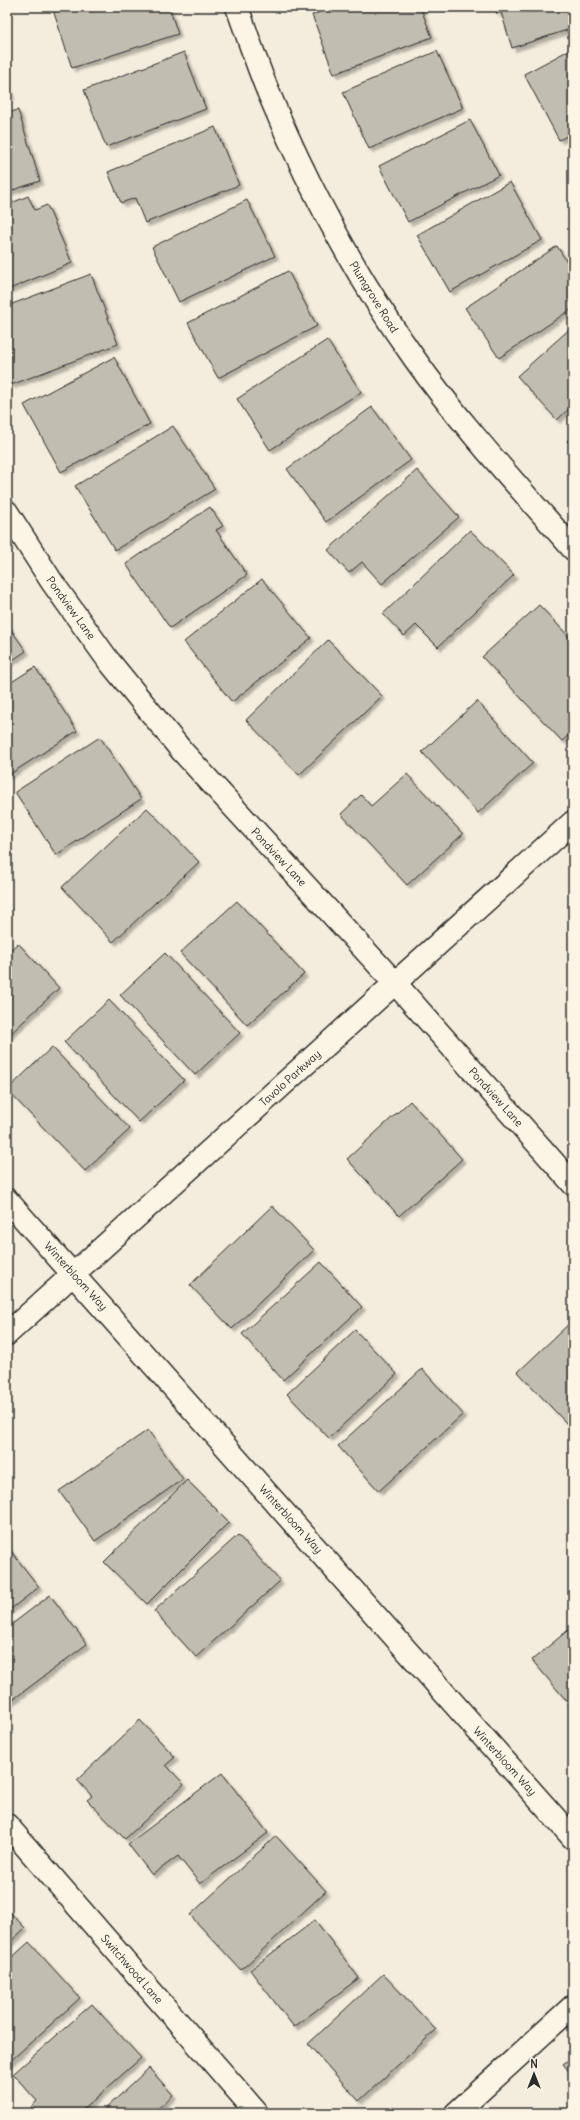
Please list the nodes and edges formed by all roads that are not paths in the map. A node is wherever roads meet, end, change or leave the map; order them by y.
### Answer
1 (237, 7) edge
2 (7, 512) edge
3 (573, 549) edge
4 (573, 822) edge
5 (395, 983) junction
6 (573, 1184) edge
7 (7, 1200) edge
8 (73, 1273) junction
9 (7, 1334) edge
10 (7, 1825) edge
11 (573, 1838) edge
12 (573, 2006) edge
13 (256, 2113) edge
14 (456, 2113) edge

1 - 3 street, Plumgrove Road
2 - 5 street, Pondview Lane
4 - 5 street, Tavolo Parkway
5 - 6 street, Pondview Lane
5 - 8 street, Tavolo Parkway
7 - 8 street, Winterbloom Way
8 - 9 street, Tavolo Parkway
8 - 11 street, Winterbloom Way
10 - 13 street, Switchwood Lane
12 - 14 street

